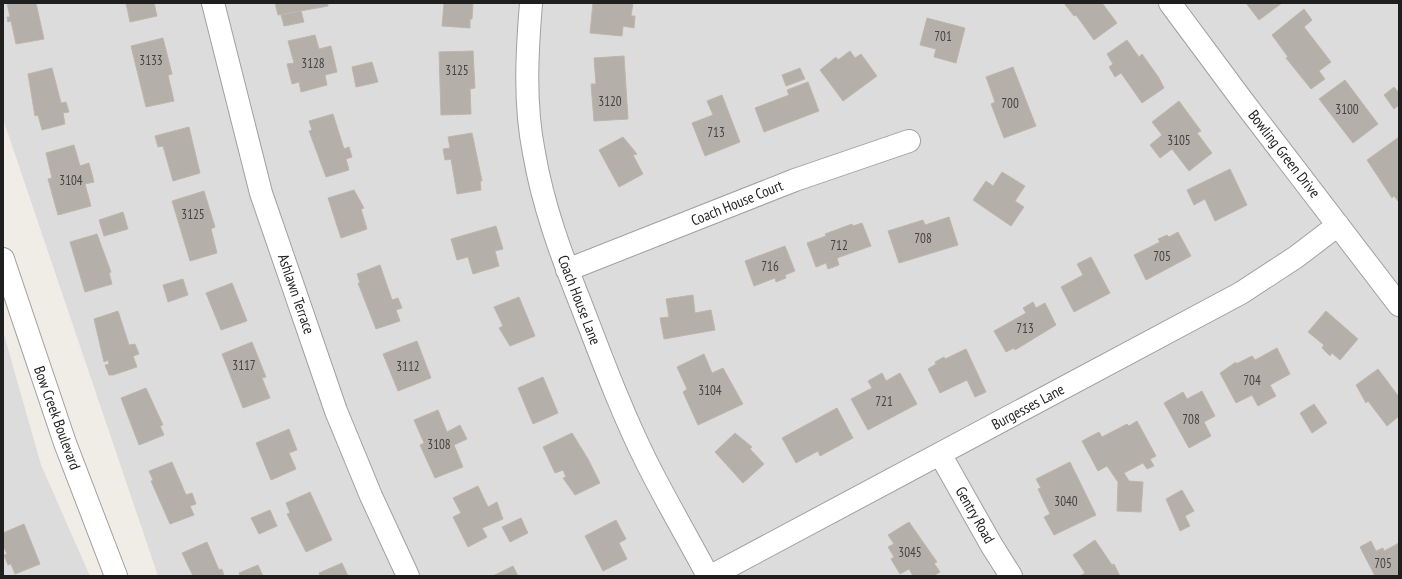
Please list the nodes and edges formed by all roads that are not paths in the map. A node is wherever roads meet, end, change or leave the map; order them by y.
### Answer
1 (213, 3) edge
2 (530, 3) edge
3 (1170, 3) edge
4 (909, 141) dead end
5 (1338, 225) junction
6 (3, 259) edge
7 (567, 270) junction
8 (7, 286) edge
9 (1399, 305) edge
10 (940, 454) junction
11 (116, 576) edge
12 (408, 576) edge
13 (708, 576) edge
14 (711, 576) edge
15 (1011, 576) edge

1 - 12 street, Ashlawn Terrace
2 - 7 street, Coach House Lane
3 - 5 street, Bowling Green Drive
4 - 7 street, Coach House Court
5 - 9 street, Bowling Green Drive
5 - 10 street, Burgesses Lane
6 - 8 street, Bow Creek Boulevard
7 - 13 street, Coach House Lane
8 - 11 street, Bow Creek Boulevard
10 - 14 street, Burgesses Lane
10 - 15 street, Gentry Road

